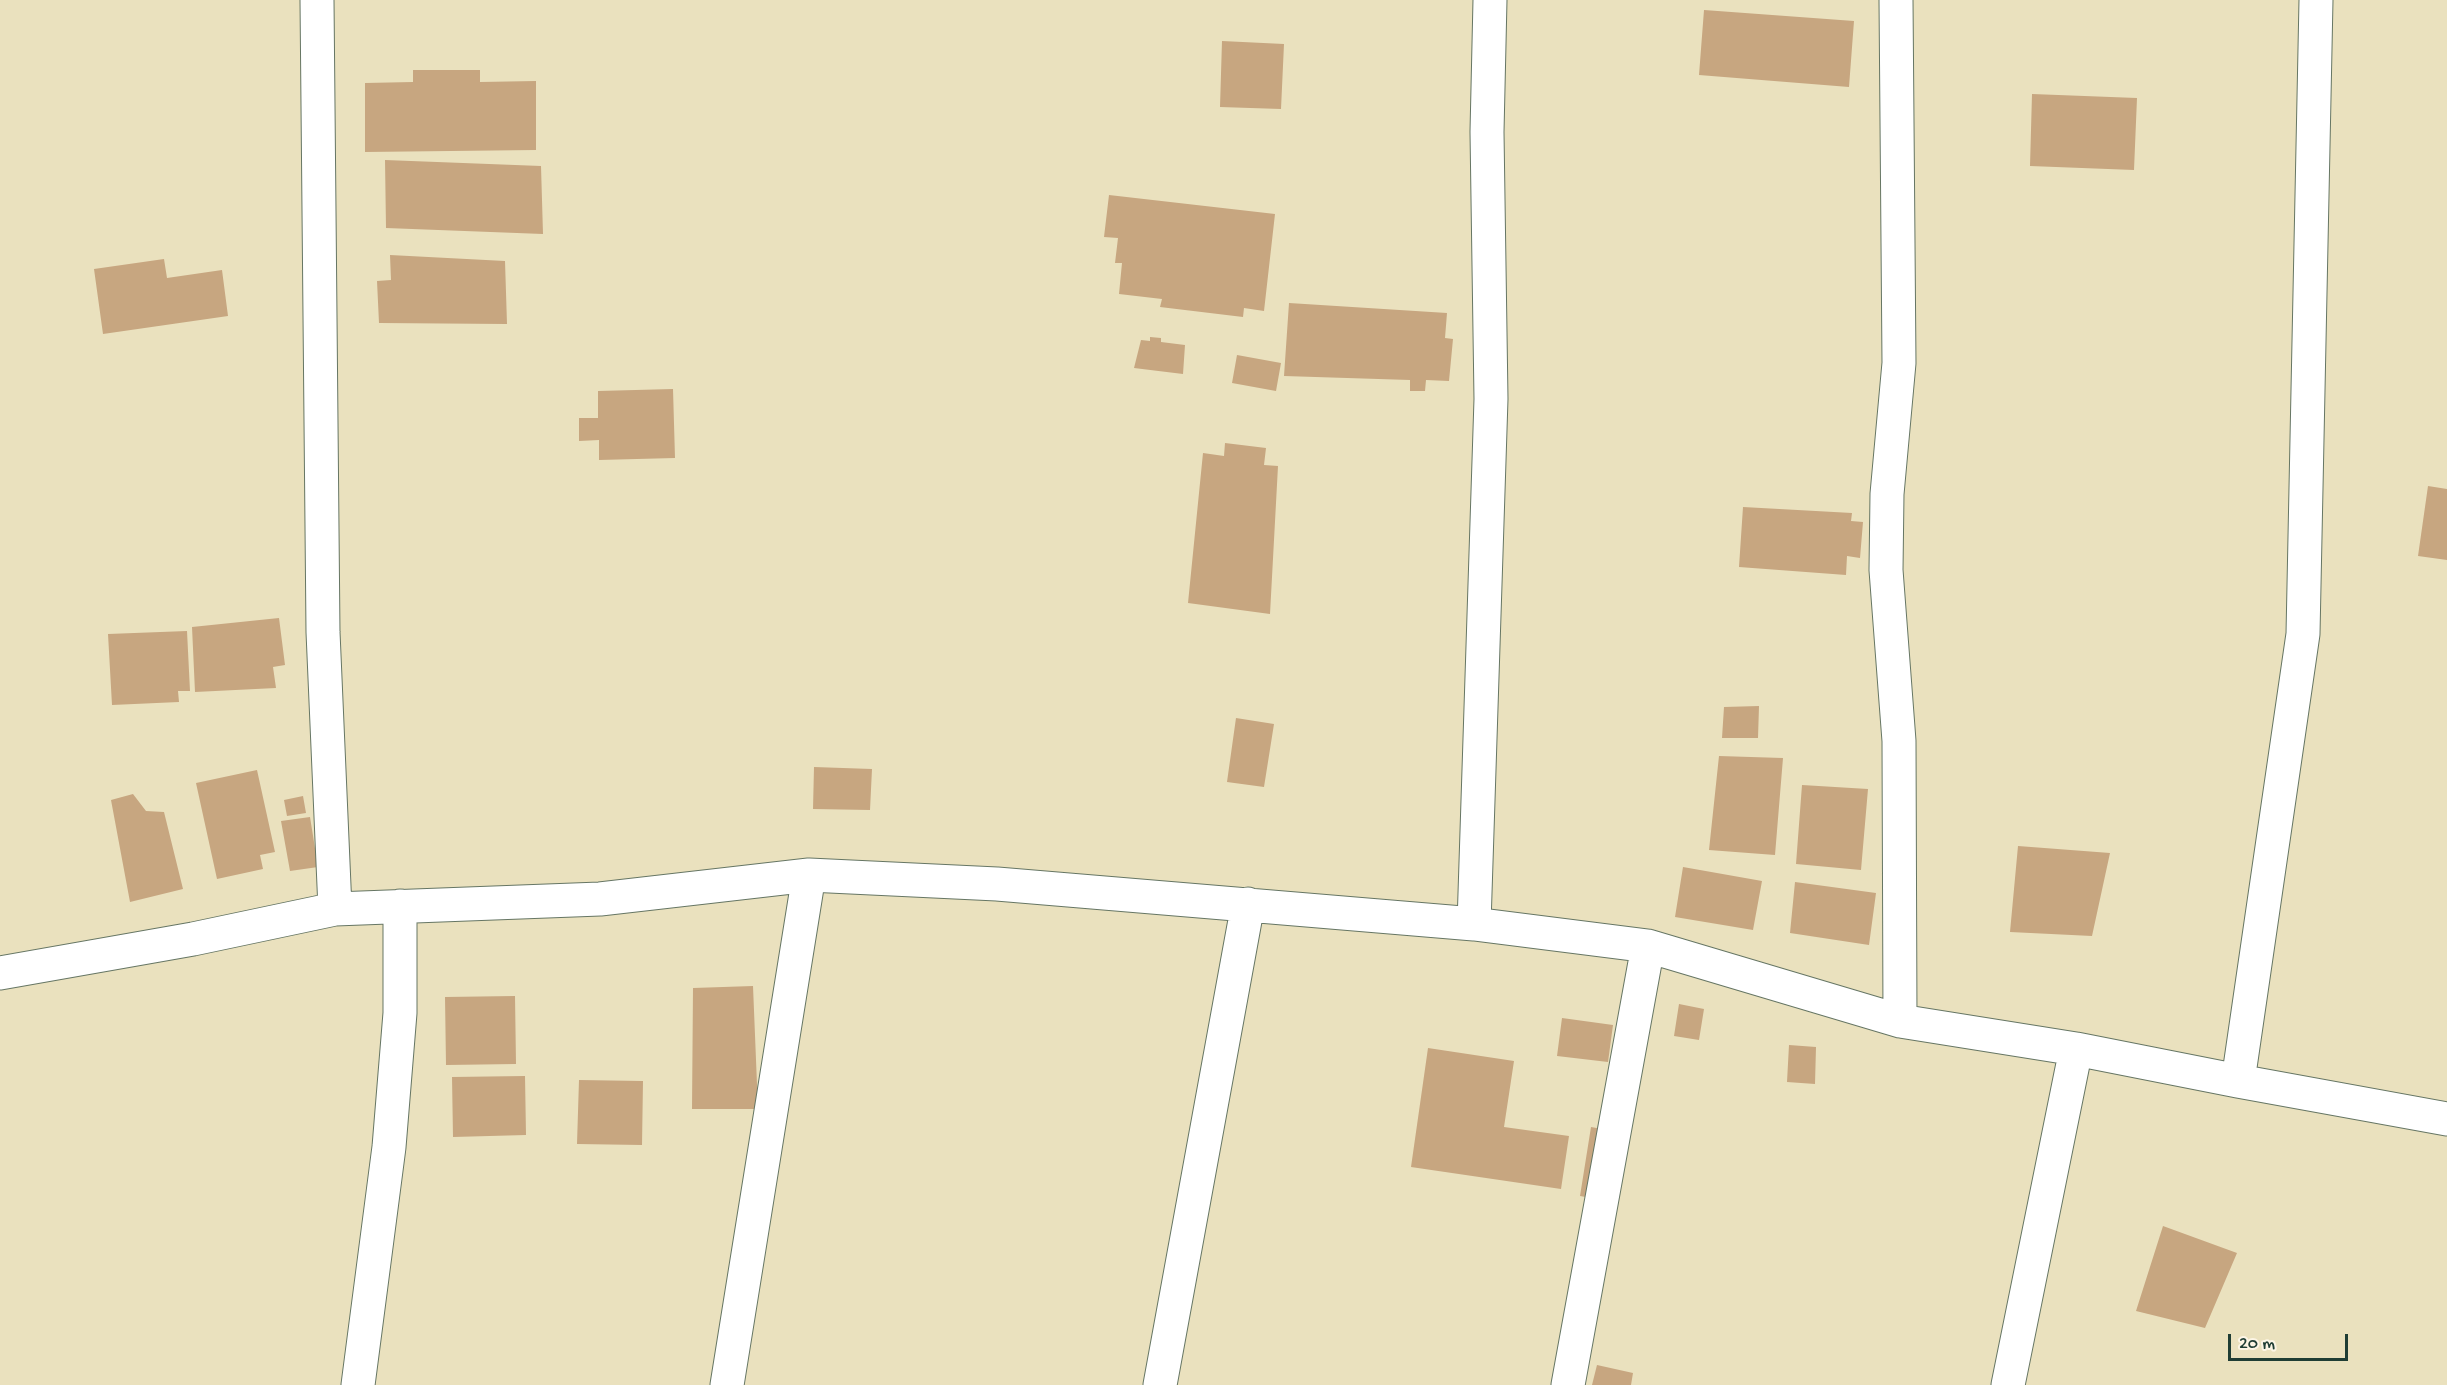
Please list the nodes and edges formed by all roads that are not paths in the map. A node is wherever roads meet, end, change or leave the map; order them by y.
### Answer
1 (317, 0) edge
2 (1490, 0) edge
3 (1896, 0) edge
4 (2316, 0) edge
5 (809, 875) junction
6 (1248, 904) junction
7 (400, 906) junction
8 (336, 909) junction
9 (1474, 924) junction
10 (1648, 946) junction
11 (0, 973) edge
12 (1900, 1021) junction
13 (2076, 1049) junction
14 (2238, 1081) junction
15 (2447, 1119) edge
16 (358, 1385) edge
17 (727, 1385) edge
18 (1160, 1385) edge
19 (1568, 1385) edge
20 (2008, 1385) edge

1 - 8 street
2 - 9 street
3 - 12 street
4 - 14 street
5 - 6 street
5 - 7 street
5 - 17 street
6 - 9 street
6 - 18 street
7 - 8 street
7 - 16 street
8 - 11 street
9 - 10 street
10 - 12 street
10 - 19 street
12 - 13 street
13 - 14 street
13 - 20 street
14 - 15 street

